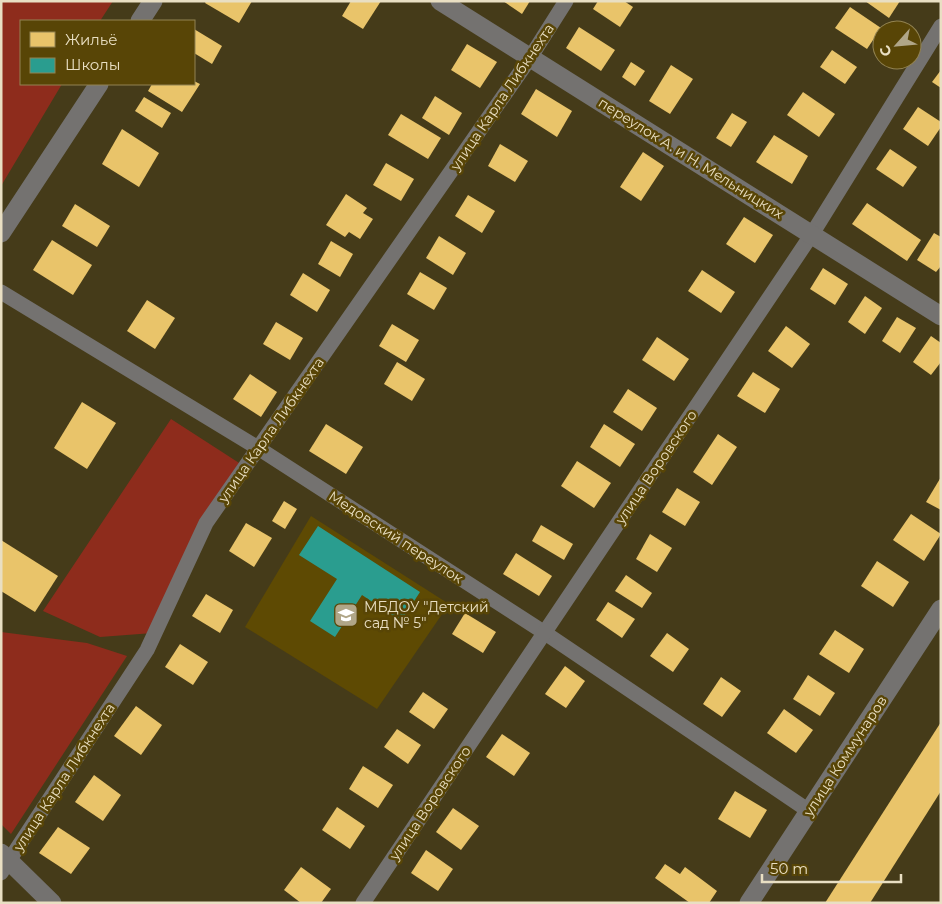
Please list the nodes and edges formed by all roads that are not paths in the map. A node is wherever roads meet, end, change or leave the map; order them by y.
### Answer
1 (153, 1) edge
2 (440, 1) edge
3 (566, 1) edge
4 (141, 20) edge
5 (941, 26) edge
6 (530, 58) junction
7 (98, 85) edge
8 (1, 233) edge
9 (812, 234) junction
10 (1, 292) edge
11 (941, 316) edge
12 (258, 448) junction
13 (941, 609) edge
14 (545, 633) junction
15 (809, 811) junction
16 (4, 863) edge
17 (52, 903) edge
18 (363, 903) edge
19 (749, 903) edge

1 - 4 street
2 - 6 street, переулок А. и Н. Мельницких
3 - 6 street, улица Карла Либкнехта
5 - 9 street, улица Воровского
6 - 9 street, переулок А. и Н. Мельницких
6 - 12 street, улица Карла Либкнехта
7 - 8 street
9 - 11 street, переулок А. и Н. Мельницких
9 - 14 street, улица Воровского
10 - 12 street, Медовский переулок
12 - 14 street, Медовский переулок
12 - 16 street, улица Карла Либкнехта
13 - 15 street, улица Коммунаров
14 - 15 street, Медовский переулок
14 - 18 street, улица Воровского
15 - 19 street, улица Коммунаров
16 - 17 street

